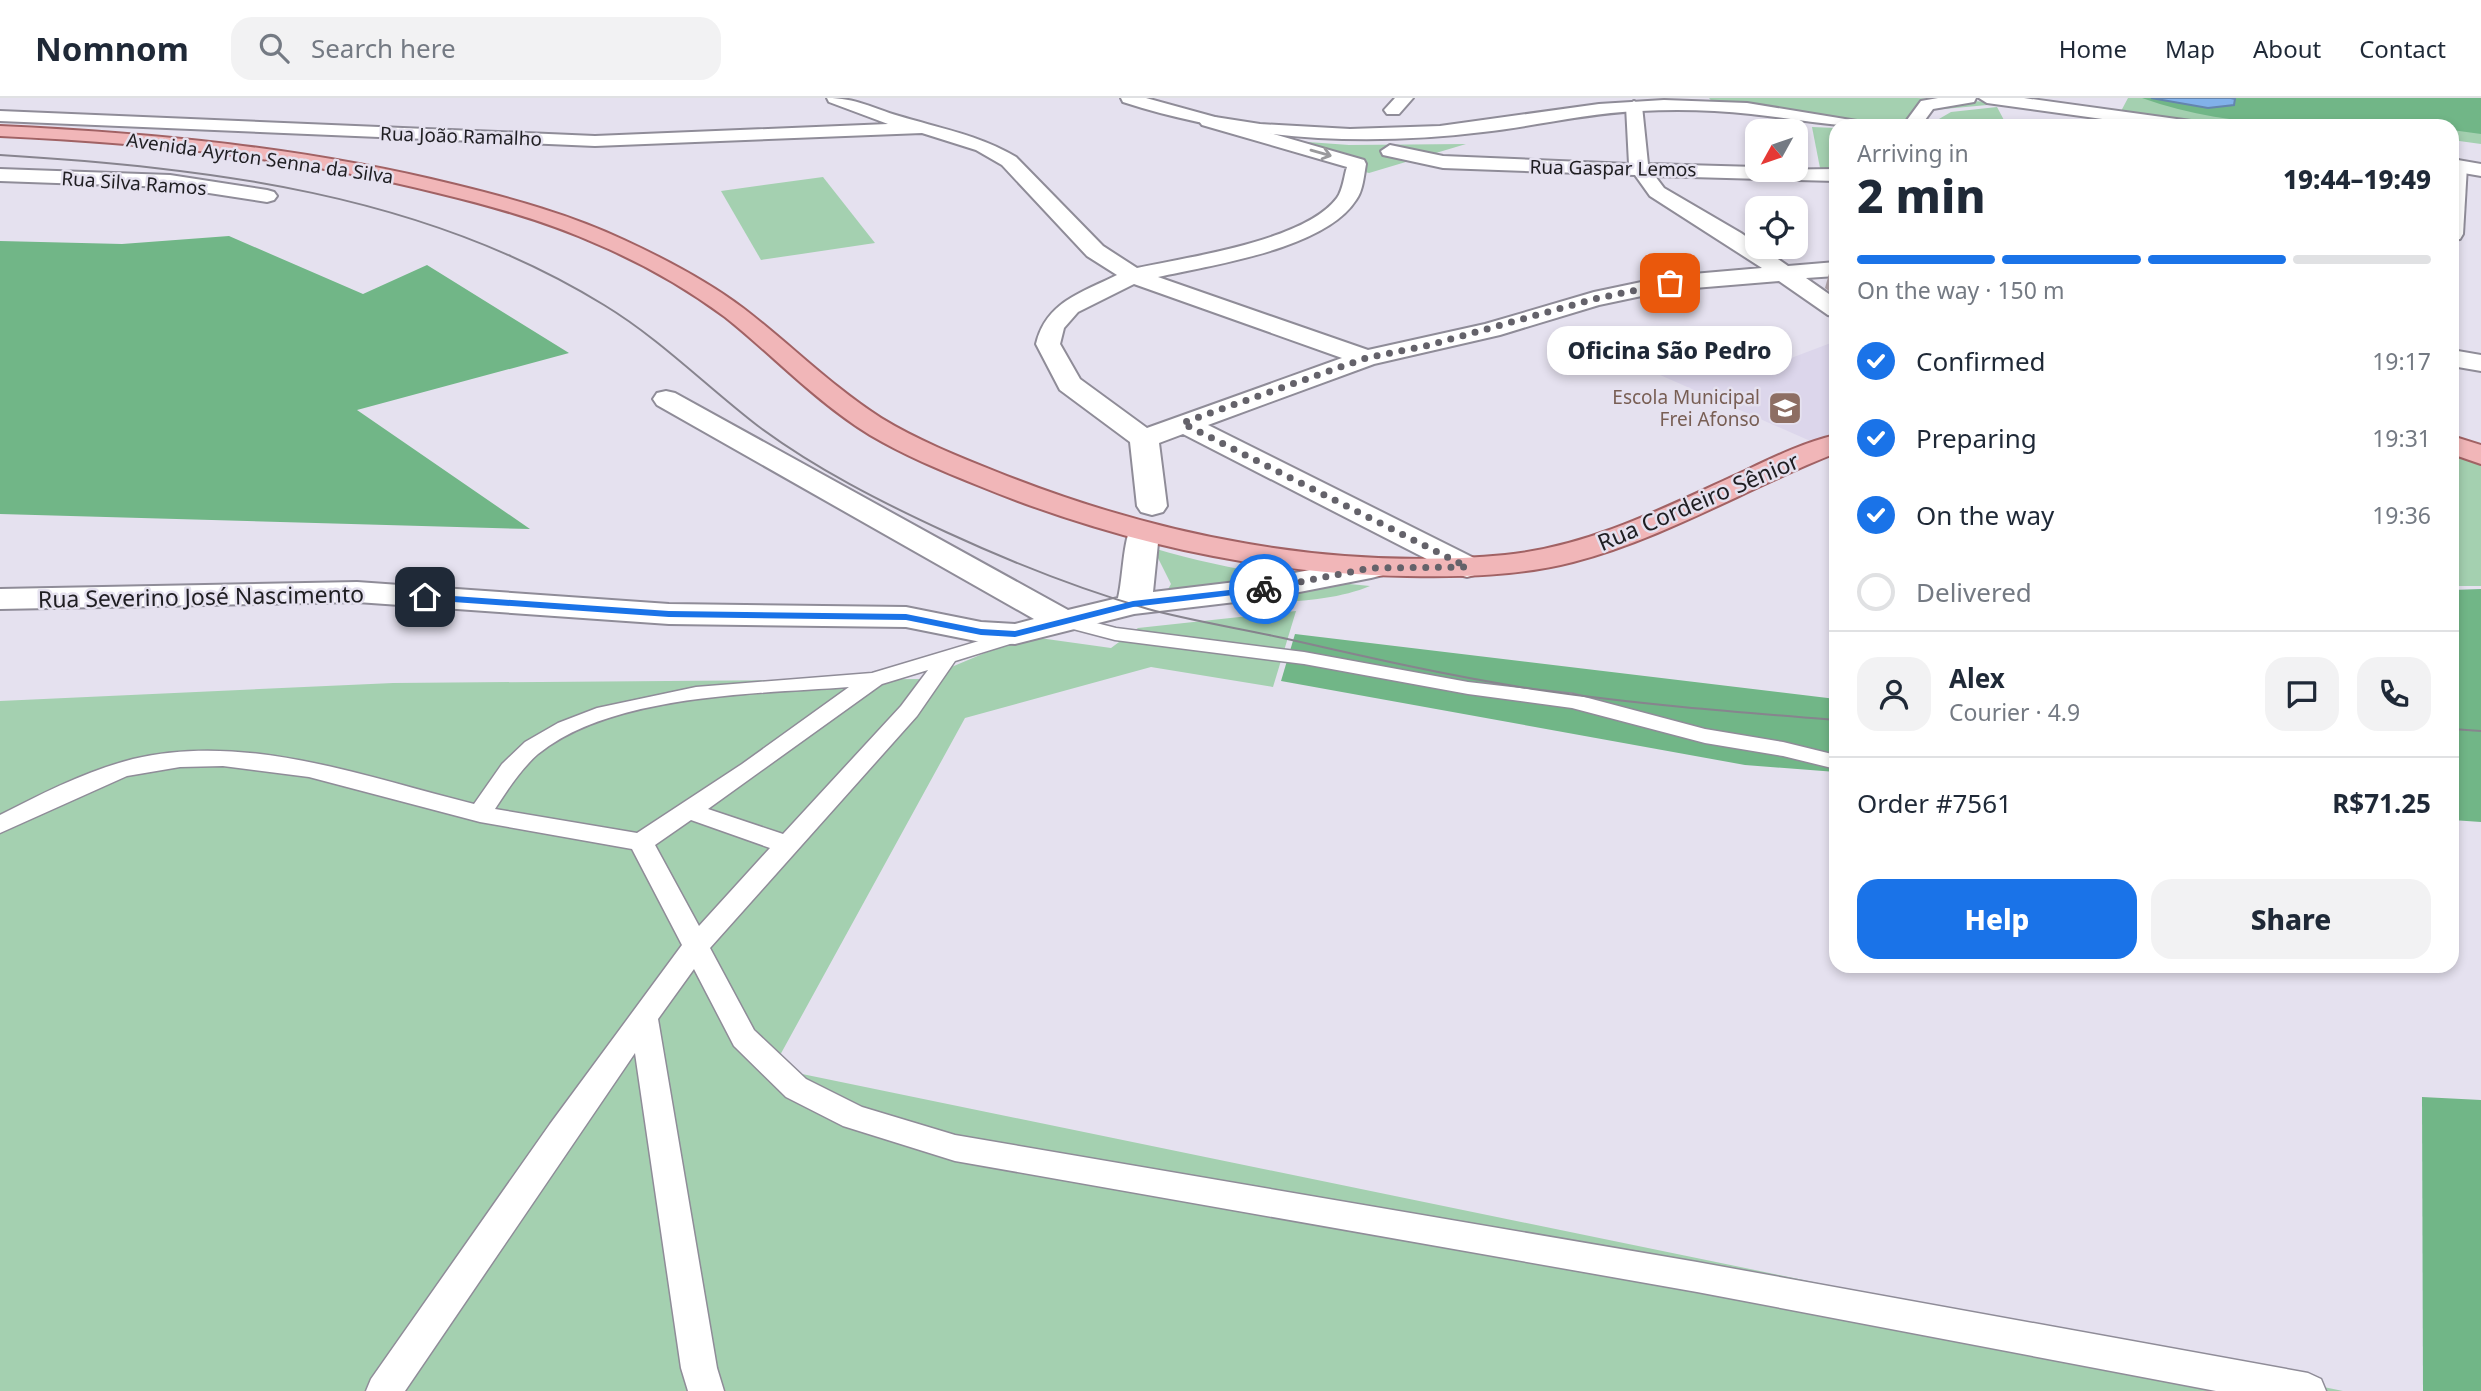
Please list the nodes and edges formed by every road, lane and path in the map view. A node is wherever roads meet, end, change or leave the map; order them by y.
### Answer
1 (835, 98) edge
2 (1129, 98) edge
3 (1174, 98) edge
4 (1614, 98) edge
5 (1968, 98) edge
6 (1987, 98) edge
7 (2004, 99) edge
8 (159, 103) dead end
9 (1634, 106) junction
10 (0, 116) edge
11 (1917, 119) edge
12 (2143, 119) edge
13 (1208, 121) junction
14 (1829, 121) edge
15 (112, 122) junction
16 (922, 128) junction
17 (0, 131) edge
18 (1444, 131) junction
19 (1390, 151) junction
20 (1357, 164) junction
21 (2459, 167) edge
22 (1639, 168) junction
23 (2481, 170) edge
24 (1829, 175) edge
25 (0, 176) edge
26 (267, 196) dead end
27 (1829, 269) edge
28 (1780, 272) junction
29 (1133, 276) junction
30 (1829, 305) edge
31 (1366, 358) junction
32 (2459, 359) edge
33 (2481, 363) edge
34 (666, 399) dead end
35 (1182, 423) junction
36 (1144, 439) junction
37 (1829, 446) edge
38 (2459, 447) edge
39 (2481, 455) edge
40 (1147, 519) junction
41 (1467, 567) junction
42 (1371, 568) junction
43 (0, 599) edge
44 (1133, 604) junction
45 (1061, 620) junction
46 (1029, 632) junction
47 (948, 657) junction
48 (874, 679) junction
49 (1829, 760) edge
50 (689, 811) junction
51 (480, 814) junction
52 (0, 825) edge
53 (641, 842) junction
54 (788, 845) junction
55 (696, 946) junction
56 (644, 1017) junction
57 (384, 1391) edge
58 (706, 1391) edge
59 (2308, 1391) edge

1 - 16 street
2 - 13 street
3 - 4 street
5 - 11 street
6 - 7 street
7 - 12 street
8 - 15 street
9 - 14 street
9 - 18 street
9 - 22 street
10 - 15 street, Rua João Ramalho
13 - 18 street
13 -> 20 street
15 - 16 street, Rua João Ramalho
16 - 29 street
17 - 40 main road, Avenida Ayrton Senna da Silva
18 - 19 street
19 - 20 street
19 - 22 street, Rua Gaspar Lemos
20 - 29 street
21 - 23 street
22 - 24 street, Rua Gaspar Lemos
22 - 28 street
25 - 26 street, Rua Silva Ramos
27 - 28 street
28 - 30 street
28 - 31 street
29 - 31 street
29 - 36 street
31 - 35 street
32 - 33 street
34 - 45 street
35 - 36 street
35 - 41 street
36 - 40 street
37 - 41 main road, Rua Cordeiro Sênior
38 - 39 main road
40 - 42 main road, Rua Cordeiro Sênior
40 - 44 street
41 - 42 main road, Rua Cordeiro Sênior
42 - 44 street
43 - 46 street, Rua Severino José Nascimento
44 - 45 street
45 - 46 street
45 - 49 lane
46 - 47 lane
47 - 48 lane
47 - 54 lane
48 - 50 lane
48 - 51 lane
50 - 53 lane
50 - 54 lane
51 - 52 lane
51 - 53 lane
53 - 55 lane
54 - 55 lane
55 - 56 lane
55 - 59 lane
56 - 57 lane
56 - 58 lane

